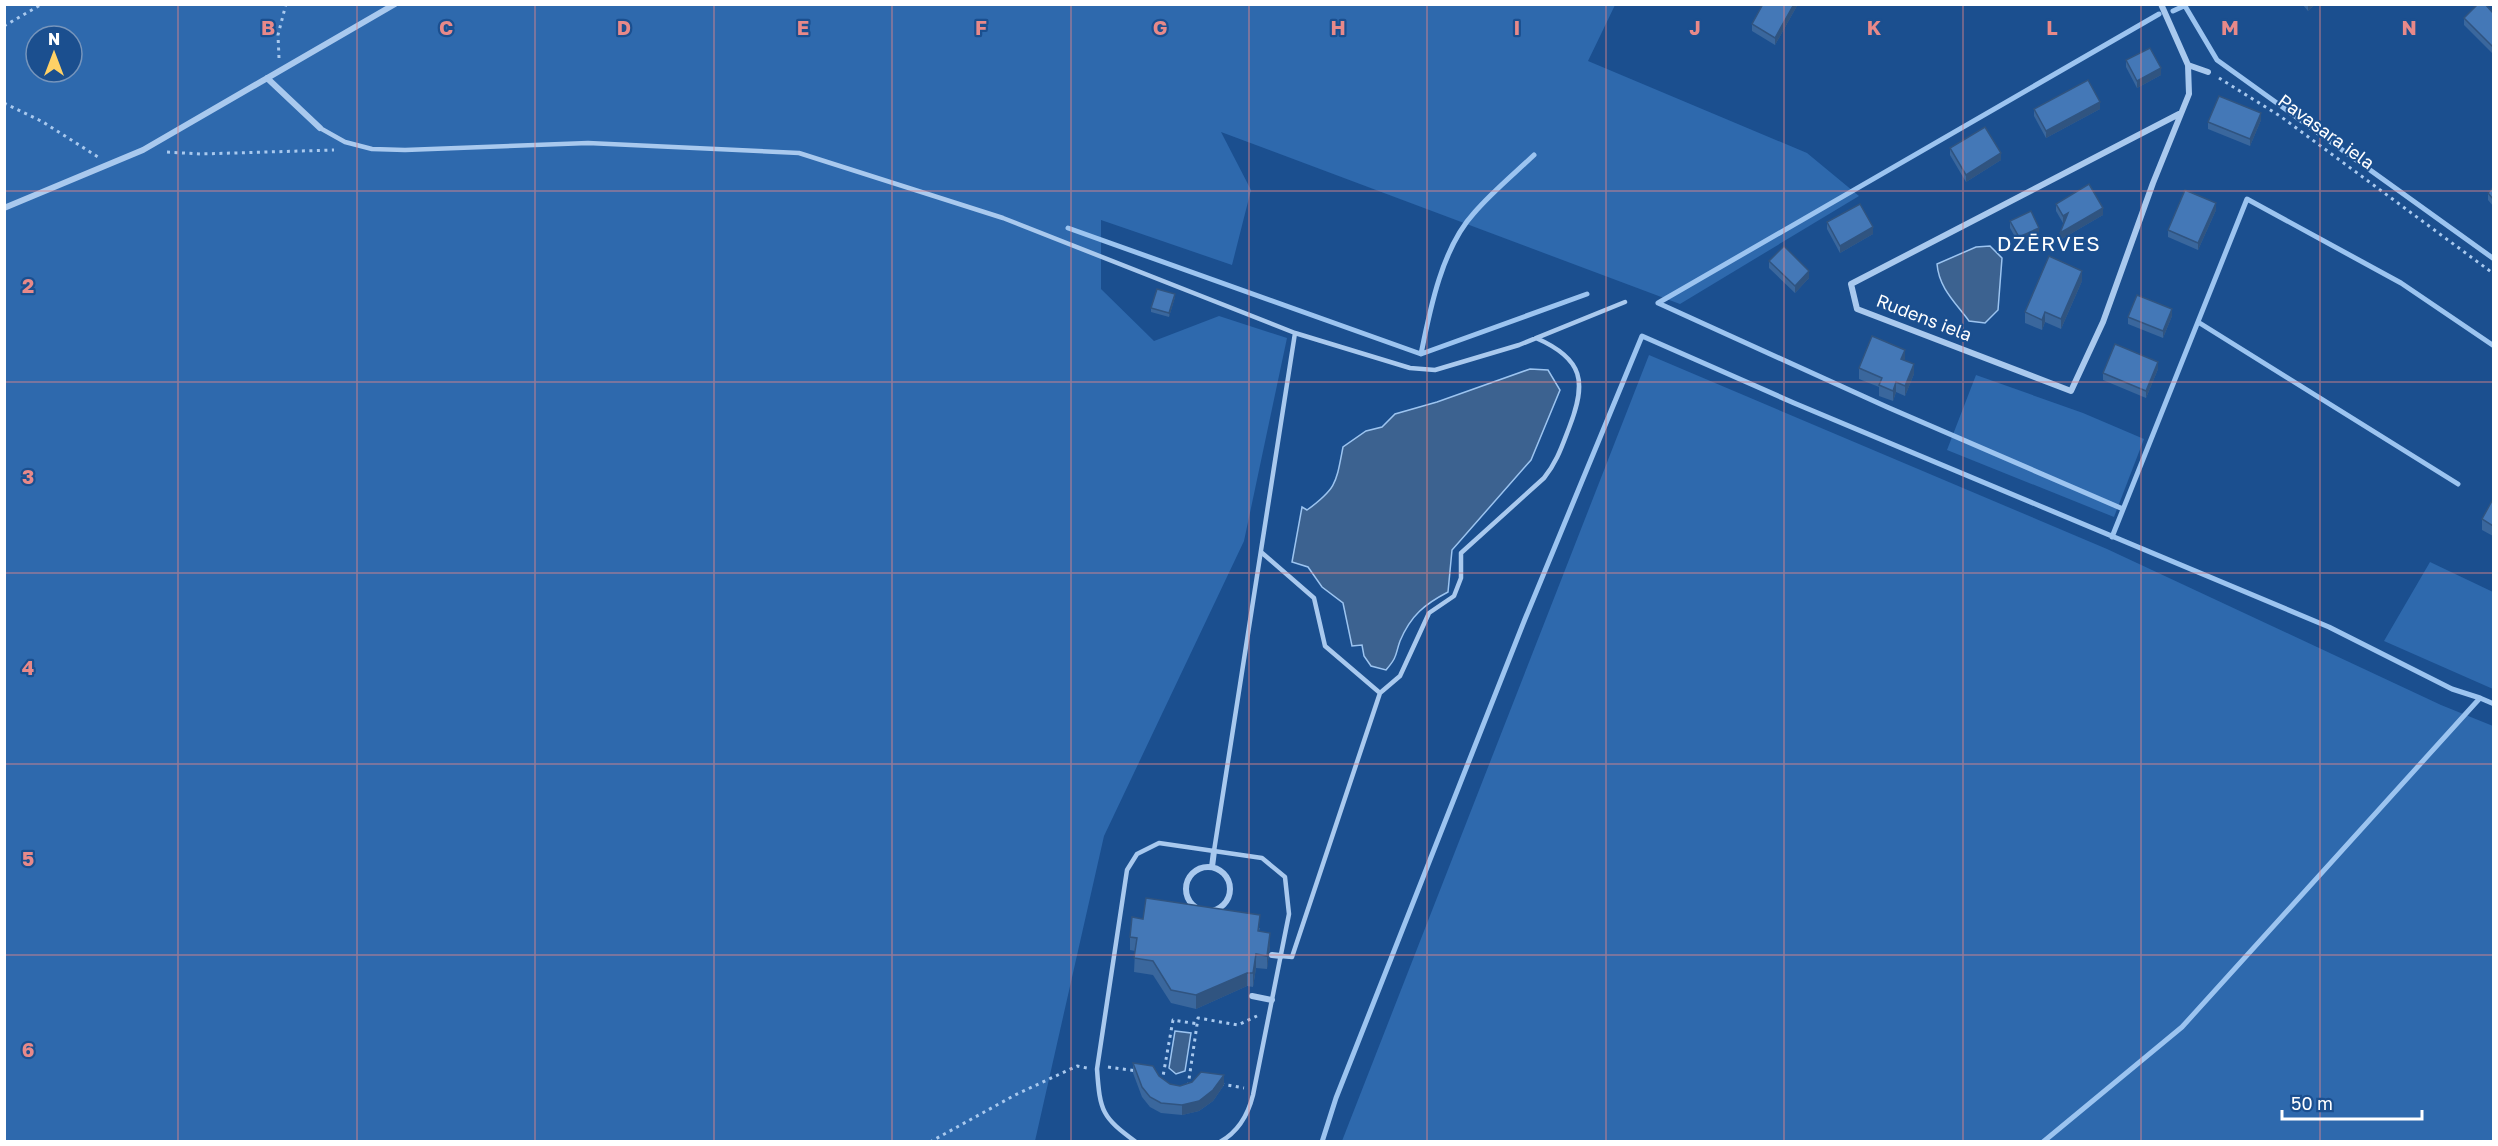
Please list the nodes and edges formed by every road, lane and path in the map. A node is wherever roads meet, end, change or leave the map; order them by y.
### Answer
1 (42, 4) edge
2 (286, 4) edge
3 (395, 4) edge
4 (2161, 4) edge
5 (4, 26) edge
6 (2188, 65) junction
7 (285, 67) junction
8 (2208, 72) joint
9 (267, 78) junction
10 (4, 103) edge
11 (2179, 114) junction
12 (320, 128) joint
13 (337, 150) dead end
14 (166, 152) dead end
15 (110, 164) junction
16 (4, 208) edge
17 (2493, 274) edge
18 (1625, 303) dead end
19 (1295, 333) junction
20 (1536, 338) junction
21 (1261, 552) junction
22 (1380, 693) junction
23 (1214, 851) junction
24 (1212, 867) junction
25 (1272, 955) edge
26 (1281, 956) junction
27 (1252, 996) dead end
28 (1272, 1002) junction
29 (1198, 1024) junction
30 (1097, 1067) junction
31 (1144, 1072) edge
32 (1156, 1074) edge
33 (1195, 1080) edge
34 (1162, 1083) junction
35 (1215, 1083) edge
36 (1188, 1086) junction
37 (1167, 1087) edge
38 (1182, 1089) edge
39 (1254, 1089) junction
40 (930, 1142) edge
41 (1136, 1142) edge
42 (1220, 1142) edge

1 - 5 path
2 - 7 path
3 - 7 street
4 - 6 street
6 - 8 street
6 - 11 street, Rudens iela
7 - 9 street
8 - 17 path, Pavasara iela
9 - 12 street
9 - 15 street
10 - 15 path
11 - 11 street, Rudens iela
12 - 19 lane
13 - 14 path
15 - 16 street
18 - 20 lane
19 - 20 lane
19 - 21 lane
20 - 22 lane
21 - 22 lane
21 - 23 lane
22 - 26 lane
23 - 24 street
23 - 26 lane
23 - 30 lane
24 - 24 street
25 - 26 street
26 - 28 lane
27 - 28 street
28 - 29 path
28 - 39 lane
29 - 34 path
29 - 36 path
30 - 31 path
30 - 40 path
30 - 41 lane
32 - 34 path
33 - 36 path
34 - 37 path
35 - 39 path
36 - 38 path
39 - 42 lane

